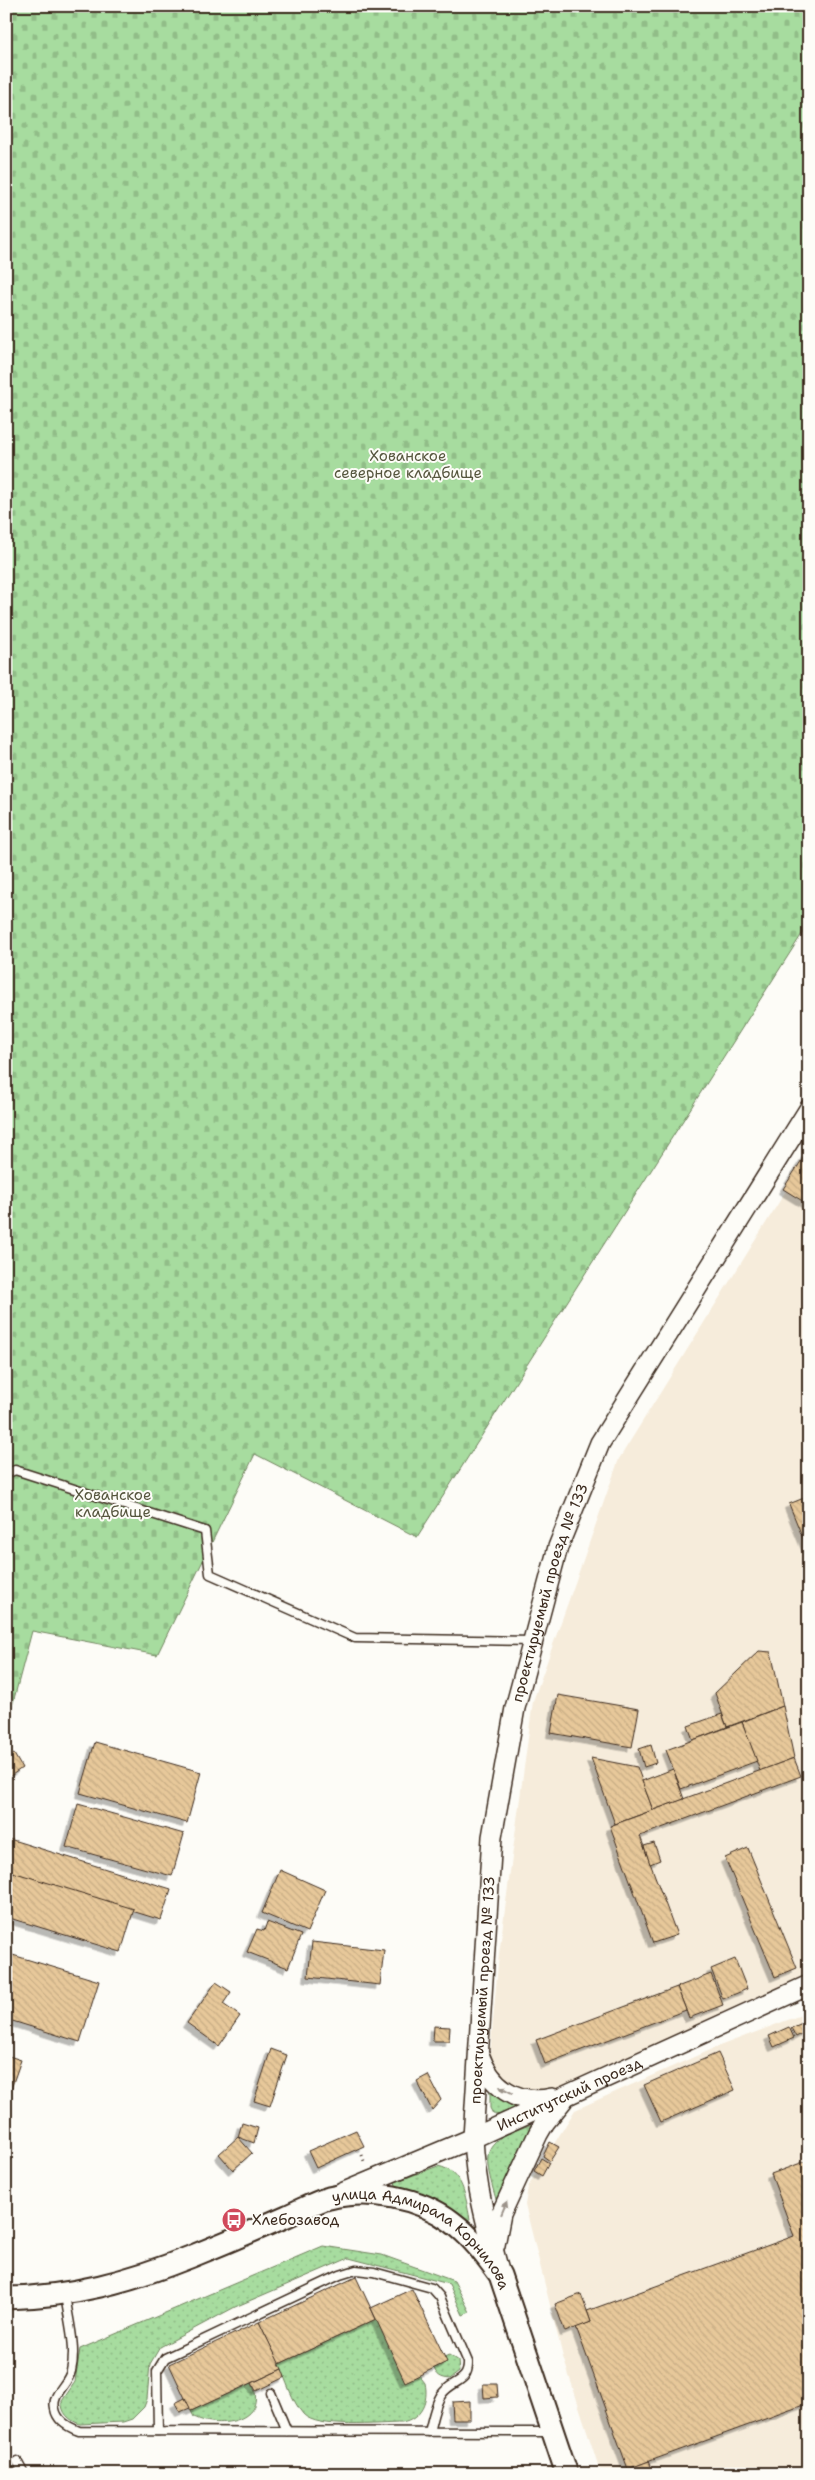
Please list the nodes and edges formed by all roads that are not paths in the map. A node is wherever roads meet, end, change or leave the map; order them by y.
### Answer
1 (809, 1108) edge
2 (6, 1474) edge
3 (533, 1641) junction
4 (809, 1986) edge
5 (479, 2053) junction
6 (570, 2094) junction
7 (473, 2138) junction
8 (328, 2199) junction
9 (497, 2265) junction
10 (65, 2294) junction
11 (6, 2298) edge
12 (272, 2393) dead end
13 (158, 2430) junction
14 (287, 2431) junction
15 (429, 2432) junction
16 (552, 2432) junction
17 (17, 2460) dead end
18 (809, 2472) edge
19 (24, 2474) edge
20 (567, 2474) edge
21 (804, 2474) edge

1 - 3 street, проектируемый проезд № 133
2 - 3 lane
3 - 5 street, проектируемый проезд № 133
4 - 6 street, Институтский проезд
6 -> 5 street
5 - 7 street, проектируемый проезд № 133
6 - 7 street, Институтский проезд
9 -> 6 street
7 - 8 street, Институтский проезд
7 - 9 street, проектируемый проезд № 133
8 - 9 main road, улица Адмирала Корнилова
8 - 10 main road, улица Адмирала Корнилова
9 - 16 main road, улица Адмирала Корнилова
10 - 11 main road, улица Адмирала Корнилова
10 - 13 lane
12 - 14 lane
13 - 14 lane
13 - 15 lane
14 - 15 lane
15 - 16 lane
16 - 20 main road, улица Адмирала Корнилова
17 - 19 lane
18 - 21 lane

